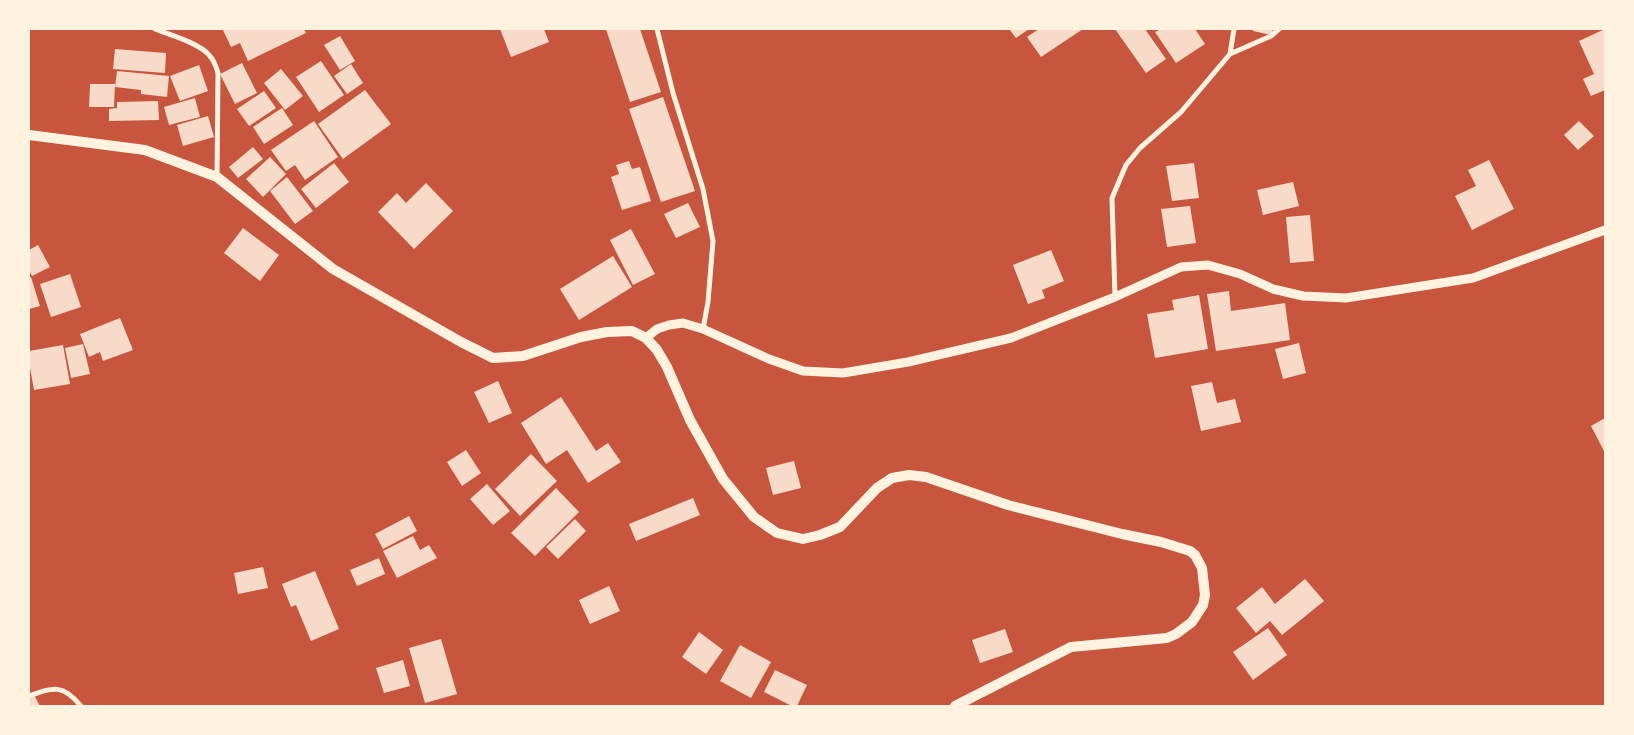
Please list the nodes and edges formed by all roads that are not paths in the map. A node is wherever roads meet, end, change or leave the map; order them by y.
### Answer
1 (155, 29) edge
2 (656, 29) edge
3 (1234, 29) edge
4 (1280, 29) edge
5 (1230, 54) junction
6 (29, 135) edge
7 (217, 177) junction
8 (1605, 230) edge
9 (1115, 297) junction
10 (703, 329) junction
11 (646, 338) junction
12 (29, 696) edge
13 (81, 706) edge
14 (955, 706) edge

1 - 7 street
2 - 10 street
3 - 5 street
4 - 5 street
5 - 9 street
6 - 7 main road
7 - 11 main road
8 - 9 street
9 - 10 street
10 - 11 street
11 - 14 main road
12 - 13 street

